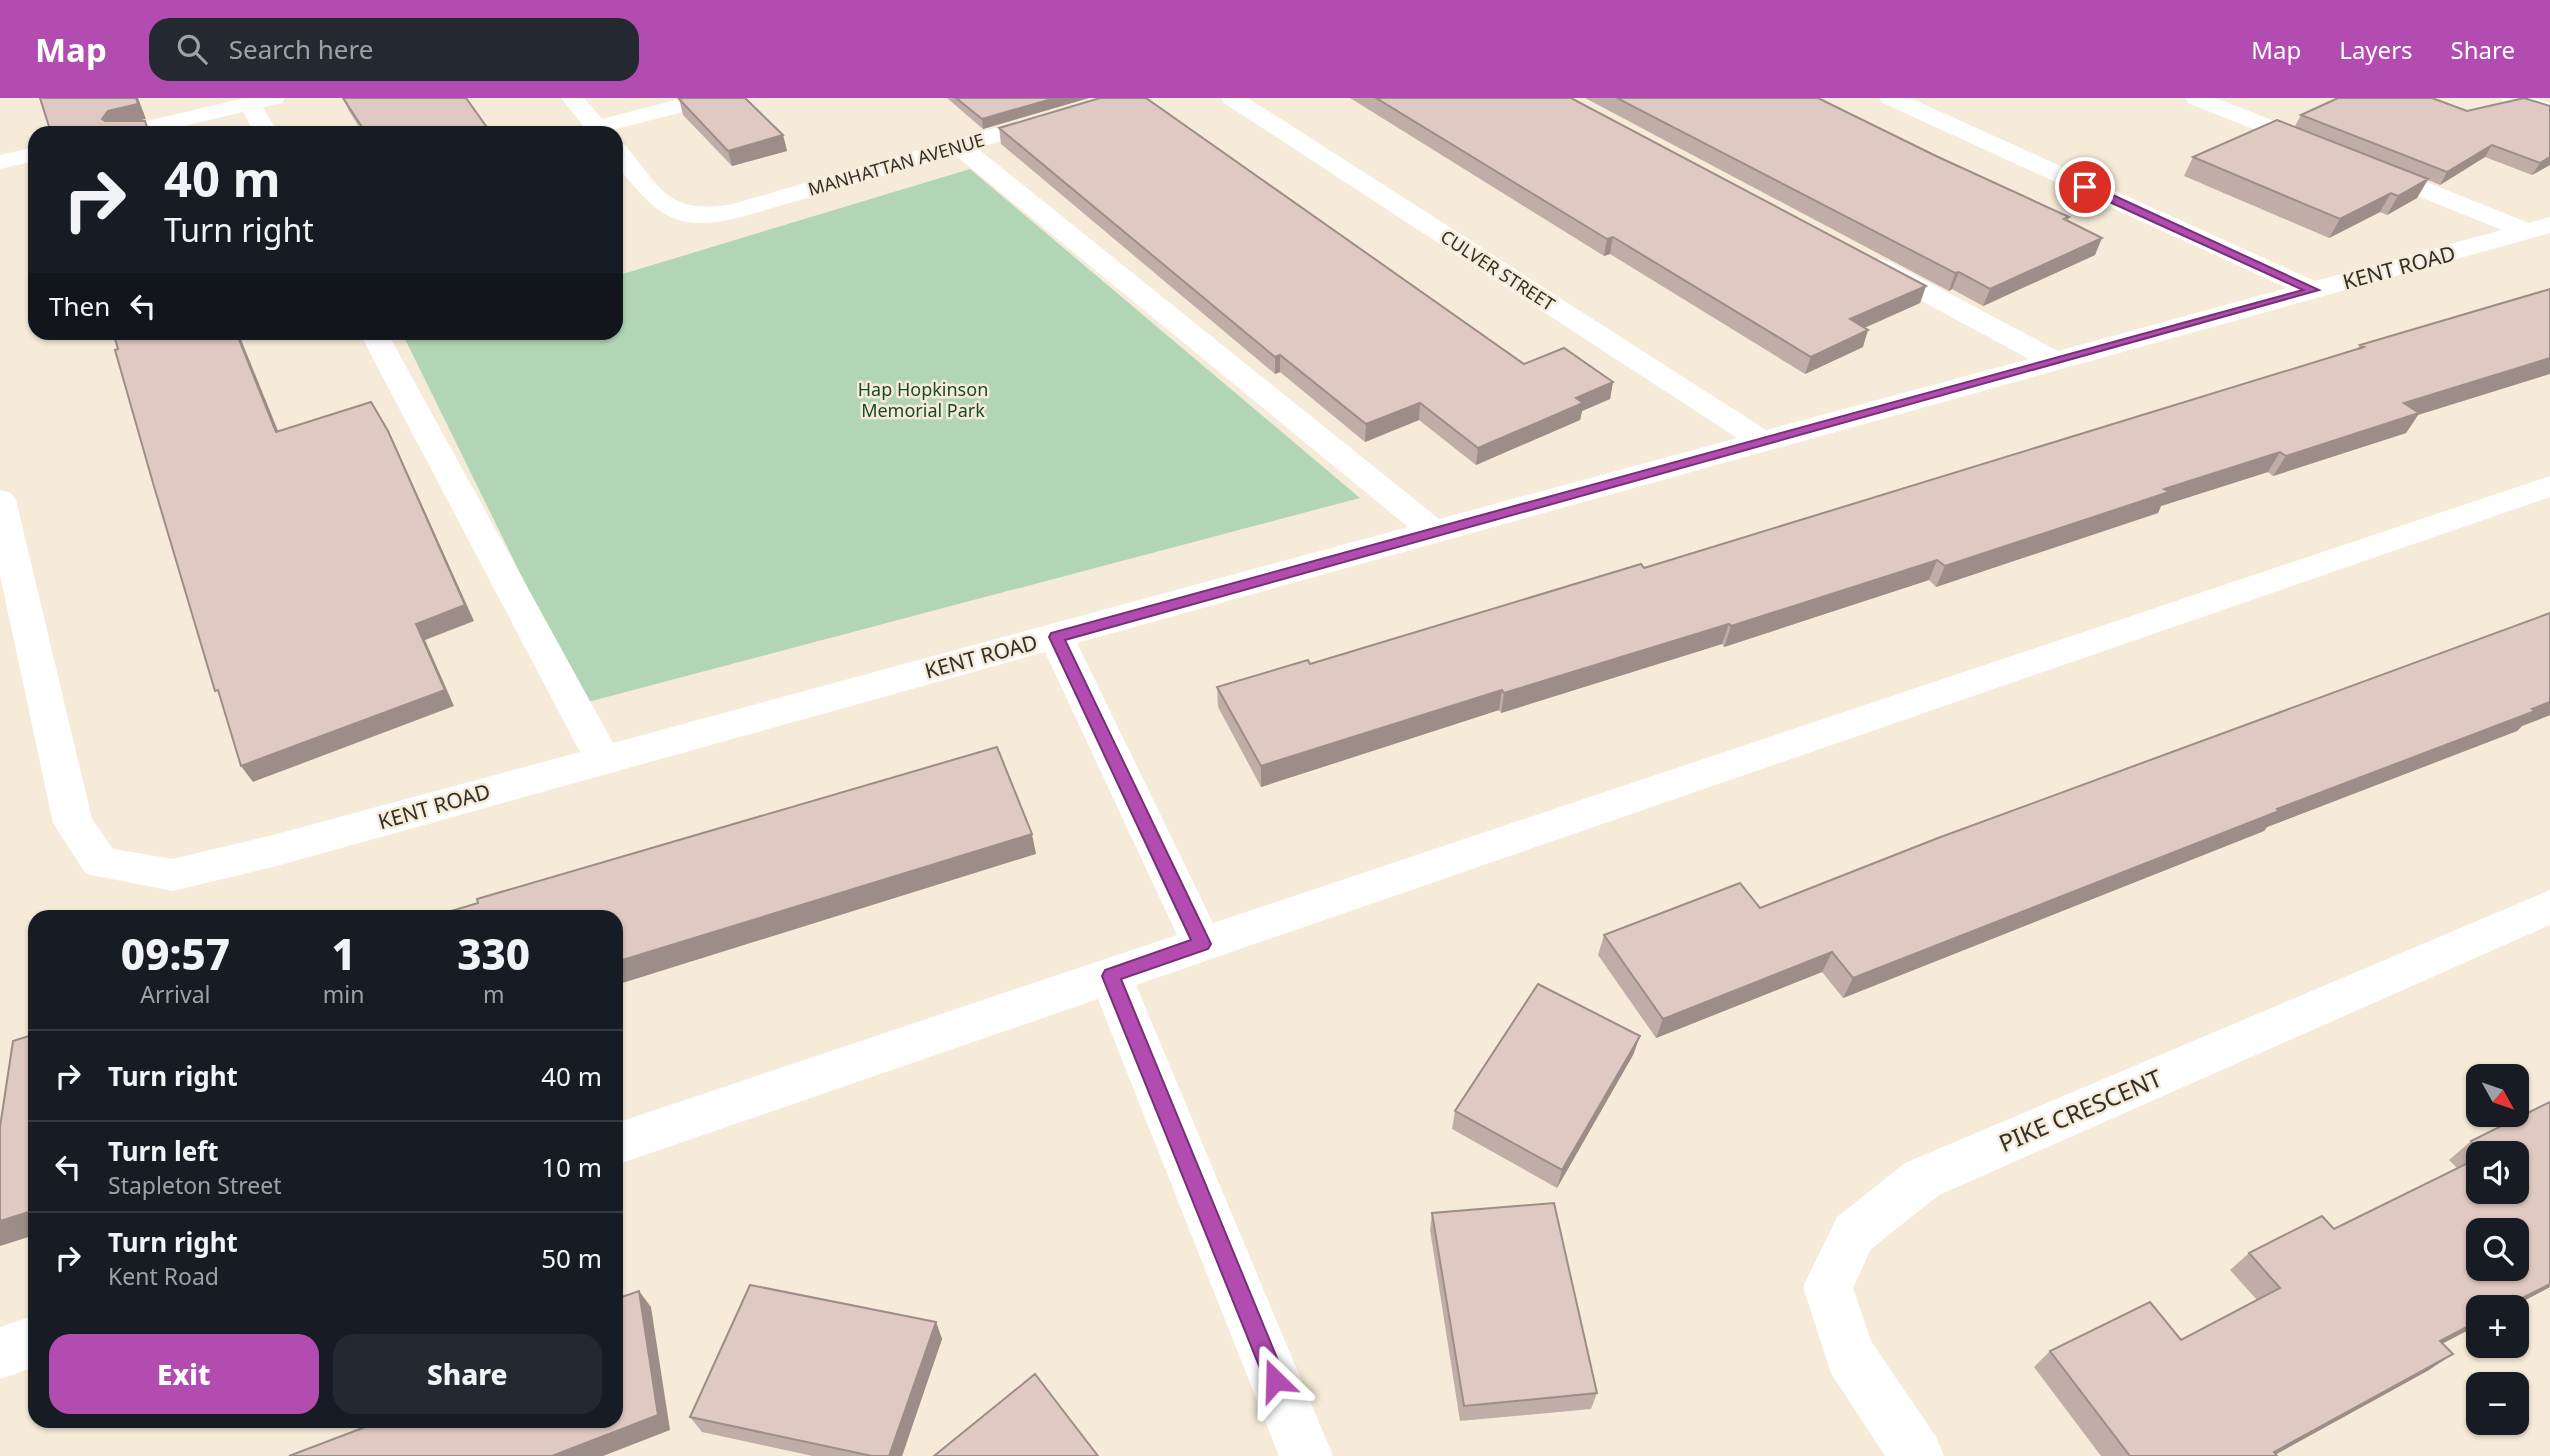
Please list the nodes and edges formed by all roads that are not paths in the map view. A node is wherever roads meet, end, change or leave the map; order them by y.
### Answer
1 (274, 98) edge
2 (572, 98) edge
3 (710, 98) edge
4 (1123, 98) edge
5 (1232, 98) edge
6 (1891, 98) edge
7 (2196, 98) edge
8 (2512, 98) edge
9 (250, 104) junction
10 (2550, 111) edge
11 (155, 126) edge
12 (262, 126) edge
13 (596, 126) edge
14 (613, 126) edge
15 (960, 146) junction
16 (28, 156) edge
17 (623, 158) edge
18 (0, 162) edge
19 (2539, 228) edge
20 (1853, 253) edge
21 (2313, 290) junction
22 (377, 340) edge
23 (2057, 362) junction
24 (1764, 442) junction
25 (2550, 486) edge
26 (0, 500) edge
27 (1435, 533) junction
28 (1056, 637) junction
29 (603, 759) junction
30 (2550, 907) edge
31 (1202, 944) junction
32 (1111, 976) junction
33 (623, 1142) edge
34 (28, 1343) edge
35 (0, 1353) edge
36 (1306, 1456) edge
37 (1917, 1456) edge

1 - 9 street
2 - 13 street
3 - 14 street
4 - 15 street, MANHATTAN AVENUE
5 - 24 street, CULVER STREET
6 - 21 street
7 - 19 street
8 - 10 street
9 - 11 street
9 - 12 street
15 - 17 street, MANHATTAN AVENUE
15 - 27 street
16 - 18 street
19 - 21 street, KENT ROAD
20 - 23 street
21 - 23 street, KENT ROAD
22 - 29 street
23 - 24 street, KENT ROAD
24 - 27 street, KENT ROAD
25 - 31 street
26 - 29 street, KENT ROAD
27 - 28 street, KENT ROAD
28 - 29 street, KENT ROAD
28 - 31 street
30 - 37 street, PIKE CRESCENT
31 - 32 street
32 - 33 street
32 - 36 street
34 - 35 street

